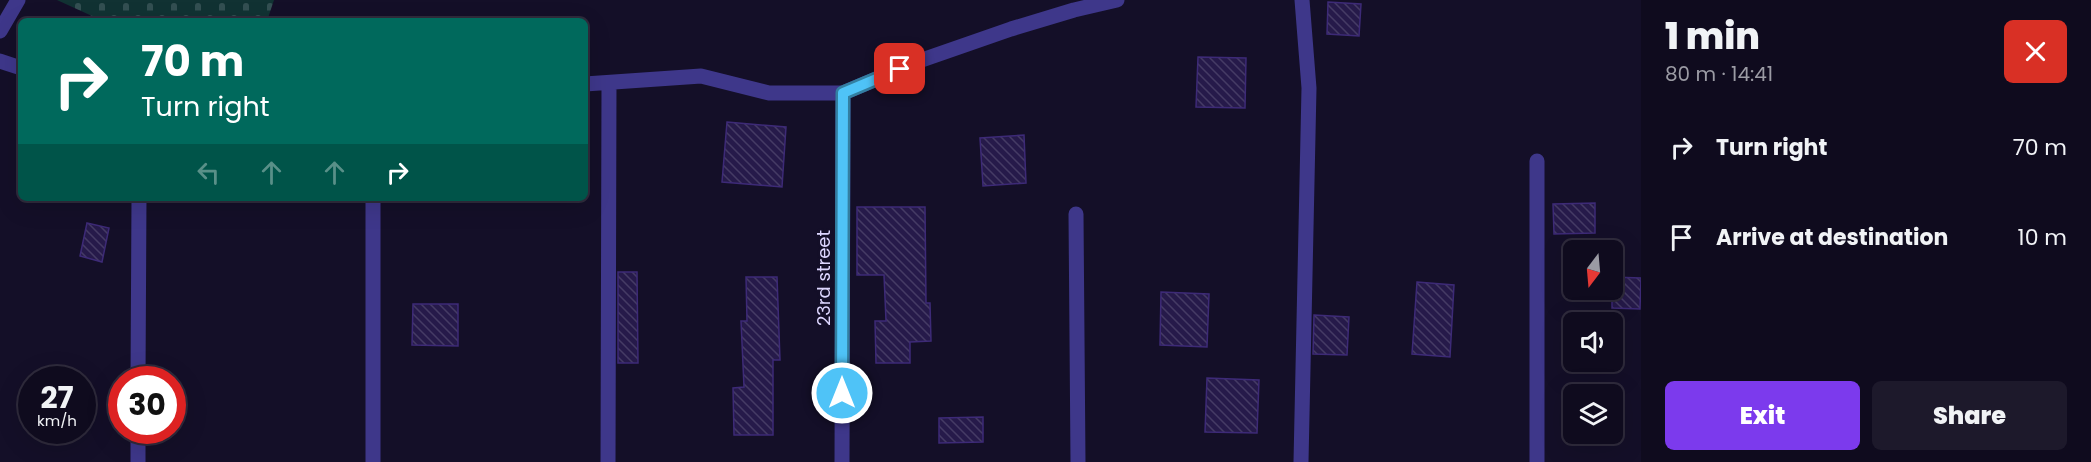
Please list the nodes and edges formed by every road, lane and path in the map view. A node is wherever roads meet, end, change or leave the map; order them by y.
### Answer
1 (18, 0) edge
2 (1117, 0) edge
3 (1302, 0) edge
4 (0, 31) edge
5 (0, 61) edge
6 (18, 68) edge
7 (609, 83) junction
8 (588, 84) edge
9 (843, 93) junction
10 (1538, 161) dead end
11 (139, 201) edge
12 (373, 201) edge
13 (1076, 214) dead end
14 (138, 366) edge
15 (138, 444) edge
16 (138, 462) edge
17 (374, 462) edge
18 (608, 462) edge
19 (842, 462) edge
20 (1078, 462) edge
21 (1301, 462) edge
22 (1537, 462) edge

1 - 4 street
2 - 9 street
3 - 21 street
5 - 6 street
7 - 8 street
7 - 9 street
7 - 18 street
9 - 19 street, 23rd street
10 - 22 street
11 - 14 street
12 - 17 street
13 - 20 street
15 - 16 street

